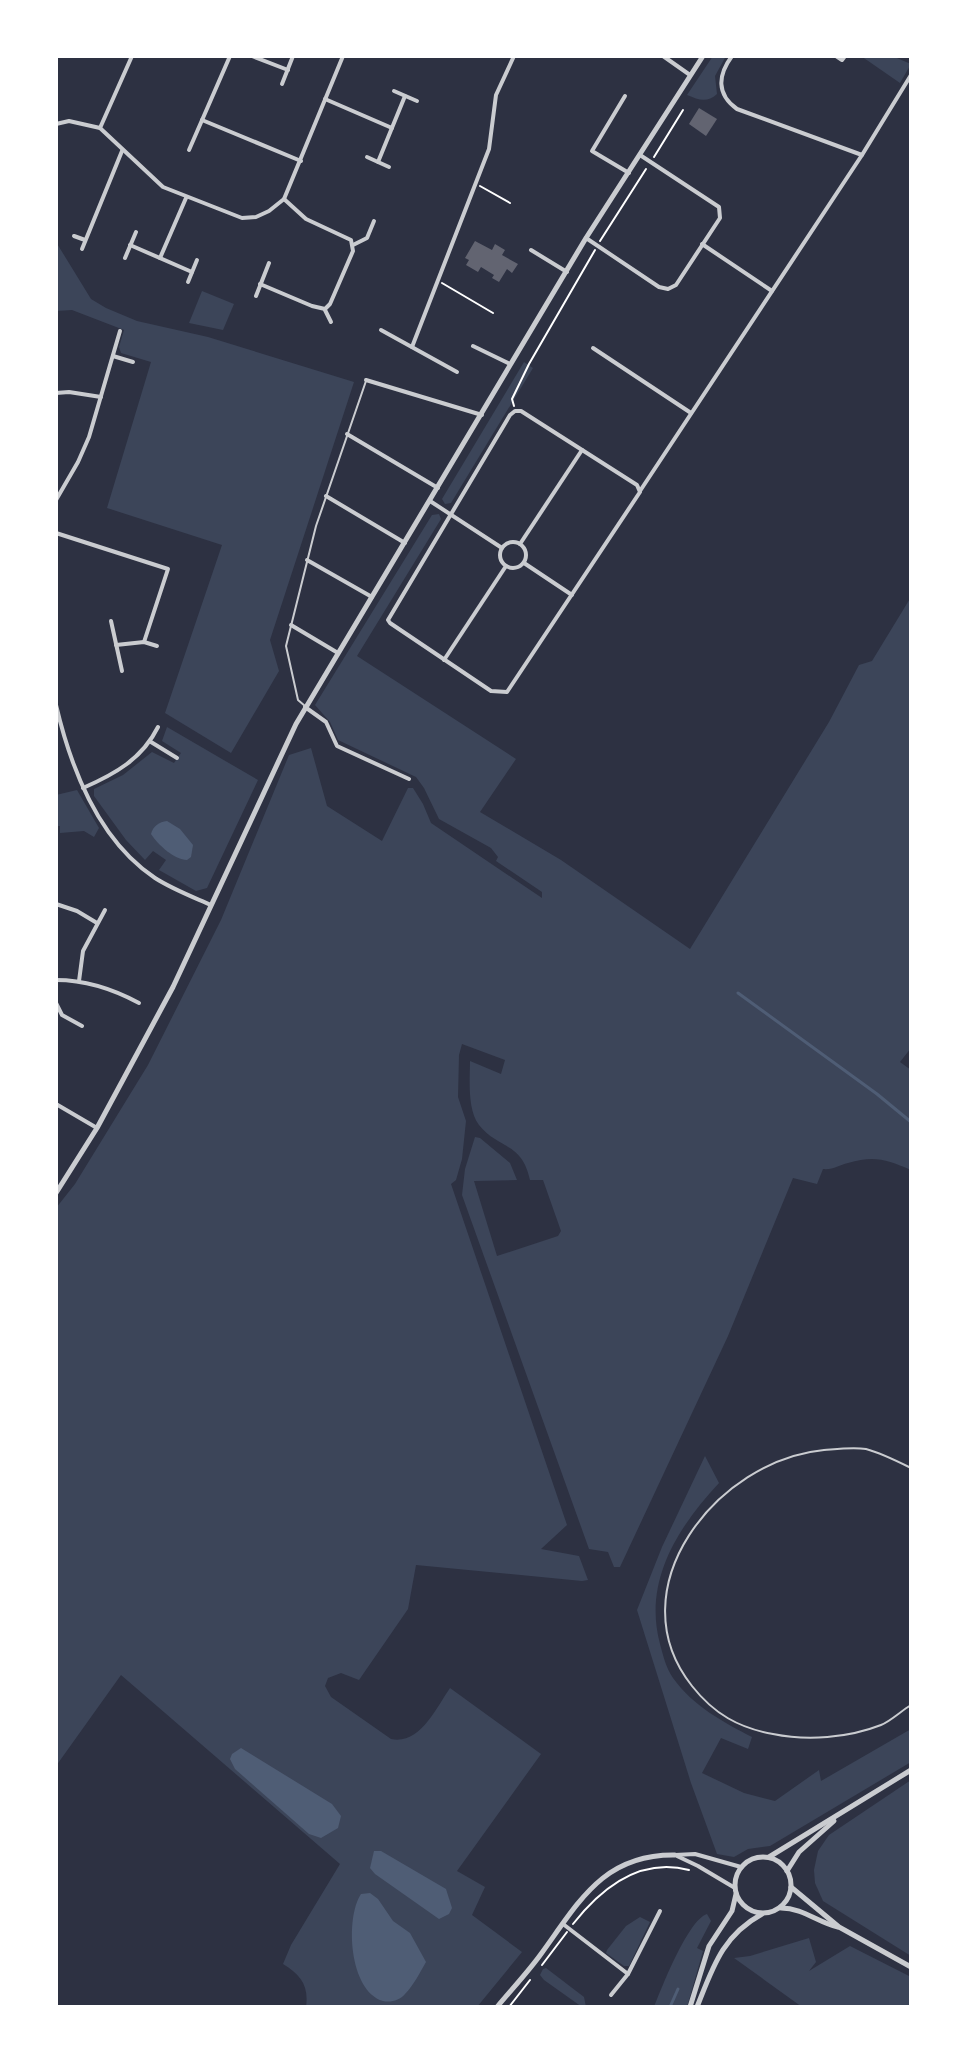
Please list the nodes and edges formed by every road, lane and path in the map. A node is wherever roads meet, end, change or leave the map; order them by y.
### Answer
1 (132, 56) edge
2 (230, 56) edge
3 (252, 56) edge
4 (293, 56) edge
5 (343, 56) edge
6 (514, 56) edge
7 (641, 56) edge
8 (653, 56) edge
9 (663, 56) edge
10 (703, 56) edge
11 (732, 56) edge
12 (836, 56) edge
13 (845, 56) edge
14 (288, 70) junction
15 (690, 75) junction
16 (911, 75) edge
17 (282, 84) dead end
18 (394, 91) dead end
19 (405, 96) junction
20 (625, 96) dead end
21 (325, 99) junction
22 (417, 101) dead end
23 (683, 110) dead end
24 (202, 120) junction
25 (56, 124) edge
26 (100, 128) junction
27 (392, 128) junction
28 (122, 150) junction
29 (189, 150) dead end
30 (640, 155) junction
31 (862, 155) junction
32 (367, 157) dead end
33 (301, 161) junction
34 (378, 162) junction
35 (651, 162) junction
36 (389, 167) dead end
37 (629, 173) junction
38 (476, 184) junction
39 (186, 198) junction
40 (284, 199) junction
41 (510, 203) dead end
42 (374, 221) dead end
43 (136, 232) dead end
44 (74, 236) dead end
45 (586, 238) junction
46 (85, 240) junction
47 (702, 244) junction
48 (130, 245) junction
49 (353, 245) junction
50 (598, 246) junction
51 (82, 249) dead end
52 (531, 250) dead end
53 (125, 258) dead end
54 (160, 258) junction
55 (197, 260) dead end
56 (269, 263) dead end
57 (192, 272) junction
58 (567, 272) junction
59 (438, 280) junction
60 (188, 282) dead end
61 (260, 284) junction
62 (772, 291) junction
63 (256, 296) dead end
64 (325, 309) junction
65 (493, 313) dead end
66 (331, 322) dead end
67 (381, 330) dead end
68 (120, 331) dead end
69 (473, 346) dead end
70 (412, 347) junction
71 (593, 348) dead end
72 (113, 356) junction
73 (133, 362) dead end
74 (511, 365) junction
75 (457, 372) dead end
76 (366, 380) joint
77 (56, 393) edge
78 (101, 397) junction
79 (515, 411) junction
80 (691, 413) junction
81 (482, 415) junction
82 (347, 434) junction
83 (582, 450) junction
84 (438, 488) junction
85 (640, 492) junction
86 (326, 496) junction
87 (56, 500) edge
88 (430, 501) junction
89 (450, 514) junction
90 (56, 533) edge
91 (405, 543) junction
92 (520, 544) junction
93 (502, 548) junction
94 (307, 560) junction
95 (524, 563) junction
96 (506, 566) junction
97 (572, 595) junction
98 (372, 597) junction
99 (111, 621) dead end
100 (291, 625) junction
101 (144, 642) junction
102 (116, 645) junction
103 (157, 646) dead end
104 (338, 653) junction
105 (444, 660) junction
106 (122, 671) dead end
107 (56, 705) edge
108 (305, 707) junction
109 (158, 727) dead end
110 (151, 742) junction
111 (177, 758) dead end
112 (409, 779) dead end
113 (83, 788) junction
114 (56, 904) edge
115 (211, 905) junction
116 (105, 910) dead end
117 (98, 923) junction
118 (56, 980) edge
119 (79, 981) junction
120 (56, 1003) edge
121 (139, 1003) dead end
122 (82, 1026) dead end
123 (56, 1104) edge
124 (97, 1128) junction
125 (56, 1193) edge
126 (911, 1468) edge
127 (911, 1705) edge
128 (911, 1770) edge
129 (841, 1815) junction
130 (675, 1855) junction
131 (768, 1857) junction
132 (741, 1867) junction
133 (787, 1871) junction
134 (695, 1872) dead end
135 (791, 1887) junction
136 (735, 1891) junction
137 (779, 1908) junction
138 (660, 1911) dead end
139 (762, 1913) junction
140 (562, 1923) junction
141 (839, 1927) junction
142 (569, 1929) junction
143 (650, 1932) junction
144 (658, 1936) dead end
145 (911, 1967) edge
146 (539, 1969) dead end
147 (628, 1974) junction
148 (531, 1978) dead end
149 (611, 1995) dead end
150 (497, 2007) edge
151 (509, 2007) edge
152 (690, 2007) edge
153 (697, 2007) edge

1 - 26 street
2 - 24 street
3 - 14 street
4 - 14 street
5 - 21 street
6 - 38 street
7 - 8 street
9 - 15 street
10 - 15 street
11 - 31 street
12 - 13 street
14 - 17 street
15 - 30 street
16 - 31 street
18 - 19 street
19 - 22 street
19 - 27 street
20 - 37 street
21 - 27 street
21 - 33 street
23 - 35 path
24 - 29 street
24 - 33 street
25 - 26 street
26 - 28 street
27 - 34 street
28 - 39 street
28 - 46 street
30 - 35 street
30 - 37 street
31 - 62 street
32 - 34 street
33 - 40 street
34 - 36 street
35 - 47 street
35 - 50 path
37 - 45 street
38 - 41 path
38 - 59 street
39 - 40 street
39 - 54 street
40 - 49 street
42 - 49 street
43 - 48 street
44 - 46 street
45 - 50 street
45 - 58 street
46 - 51 street
47 - 50 street
47 - 62 street
48 - 53 street
48 - 54 street
49 - 64 street
50 - 79 path
52 - 58 street
54 - 57 street
55 - 57 street
56 - 61 street
57 - 60 street
58 - 74 street
59 - 65 path
59 - 70 street
61 - 63 street
61 - 64 street
62 - 80 street
64 - 66 street
67 - 70 street
68 - 72 street
69 - 74 street
70 - 75 street
71 - 80 street
72 - 73 street
72 - 78 street
74 - 81 street
76 - 81 street
76 - 82 lane
77 - 78 street
78 - 87 street
79 - 83 street
79 - 89 street
80 - 85 street
81 - 84 street
82 - 84 street
82 - 86 lane
83 - 85 street
83 - 92 street
84 - 88 street
85 - 97 street
86 - 91 street
86 - 94 lane
88 - 89 street
88 - 91 street
89 - 93 street
89 - 105 street
90 - 101 street
91 - 98 street
92 - 93 street
92 - 95 street
93 - 96 street
94 - 98 street
94 - 100 lane
95 - 96 street
95 - 97 street
96 - 105 street
97 - 105 street
98 - 104 street
99 - 102 street
100 - 104 street
100 - 108 lane
101 - 102 street
101 - 103 street
102 - 106 street
104 - 108 street
107 - 113 street
108 - 112 street
108 - 115 street
109 - 110 street
110 - 111 street
110 - 113 street
113 - 115 street
114 - 117 street
115 - 124 street
116 - 117 street
117 - 119 street
118 - 119 street
119 - 121 street
120 - 122 street
123 - 124 street
124 - 125 street
126 - 127 lane
128 - 129 street
129 - 131 street
129 - 133 street
130 - 132 street
130 - 136 street
130 - 140 street
131 - 132 street
131 - 133 street
132 - 136 street
133 - 135 street
134 - 142 path
135 - 137 street
135 - 141 street
136 - 139 street
136 - 152 street
137 - 139 street
137 - 141 street
138 - 143 street
139 - 153 street
140 - 142 street
140 - 150 street
141 - 145 street
142 - 146 path
142 - 147 street
143 - 144 street
143 - 147 street
147 - 149 street
148 - 151 path

